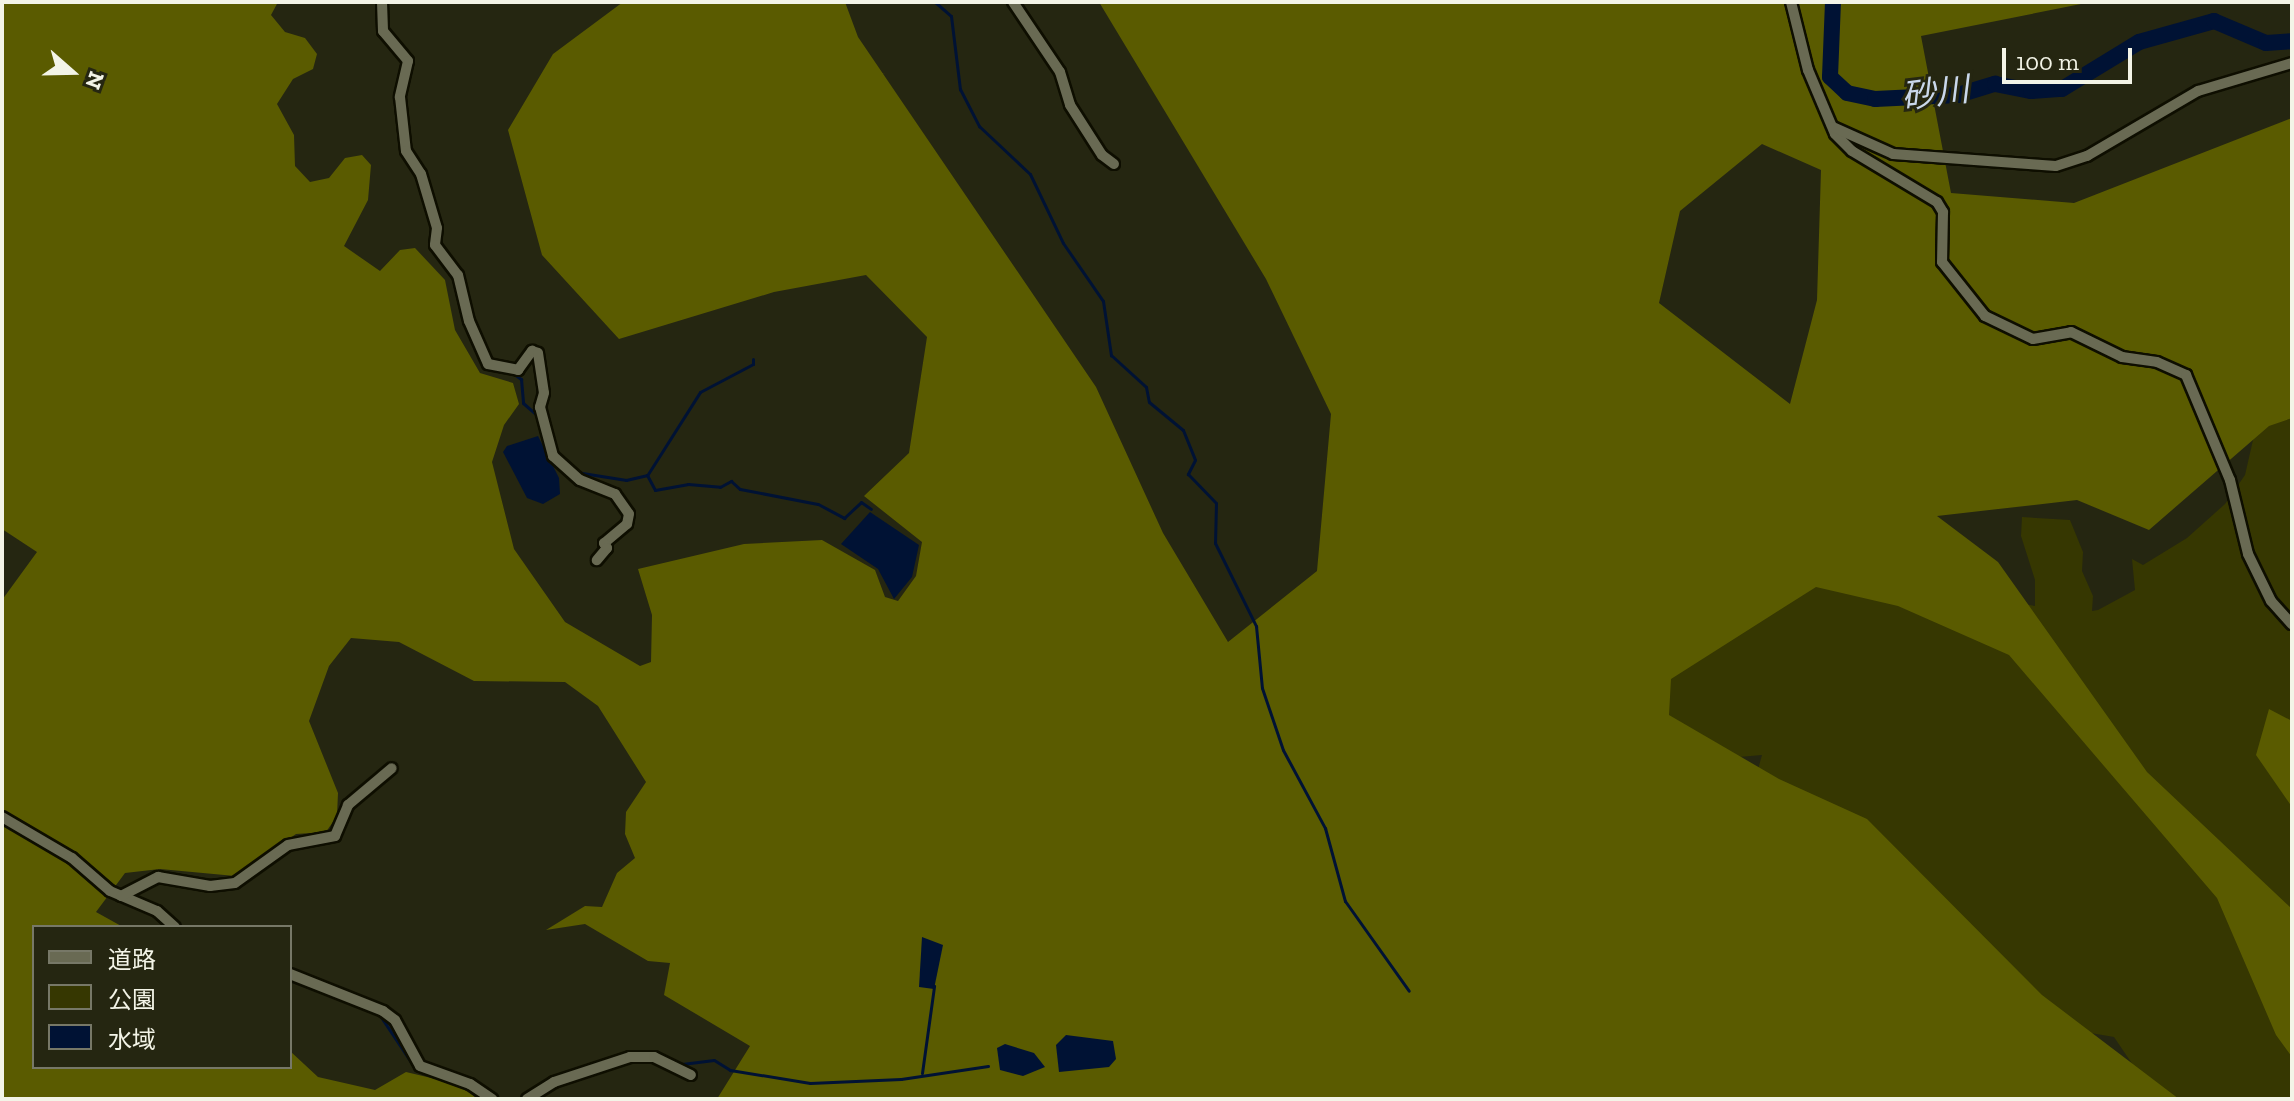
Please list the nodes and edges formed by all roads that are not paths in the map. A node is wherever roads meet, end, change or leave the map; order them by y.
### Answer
1 (382, 2) edge
2 (1013, 2) edge
3 (1791, 2) edge
4 (2292, 63) edge
5 (1831, 126) junction
6 (1114, 164) dead end
7 (597, 560) dead end
8 (2292, 624) edge
9 (392, 768) dead end
10 (2, 817) edge
11 (121, 896) junction
12 (173, 925) edge
13 (292, 975) edge
14 (691, 1075) dead end
15 (492, 1099) edge
16 (527, 1099) edge

1 - 7 street
2 - 6 street
3 - 5 street
4 - 5 street
5 - 8 street
9 - 11 street
10 - 11 street
11 - 12 street
13 - 15 street
14 - 16 street

